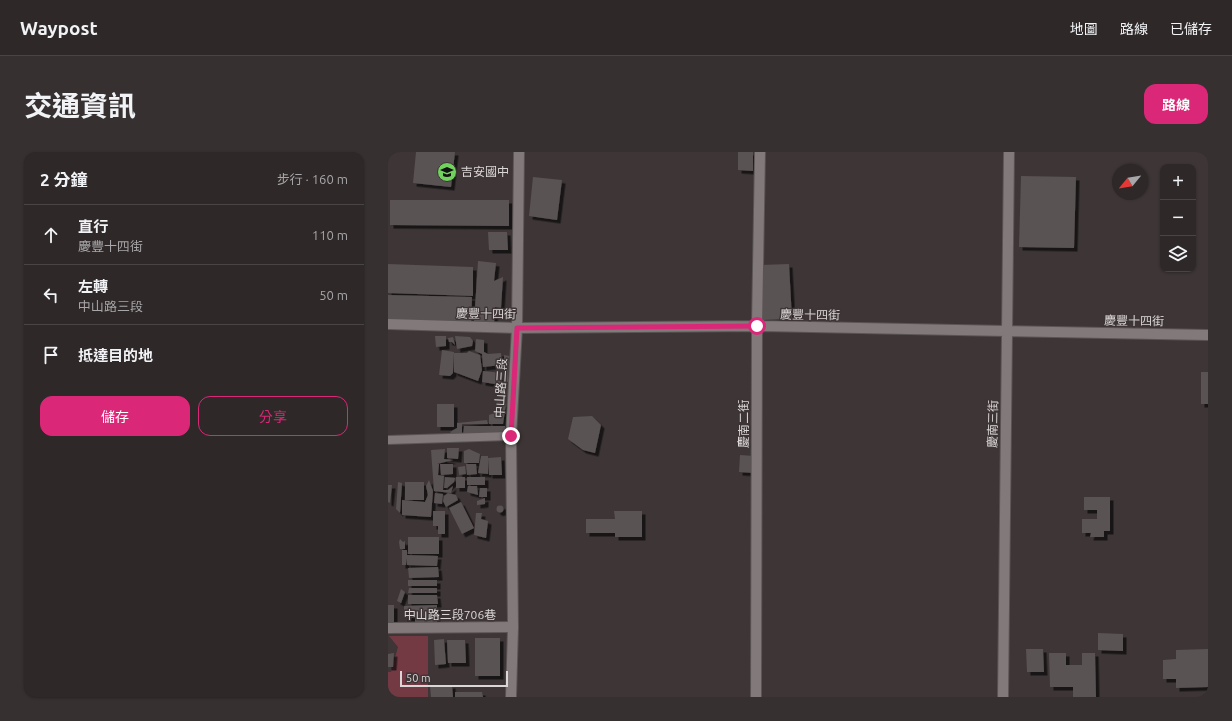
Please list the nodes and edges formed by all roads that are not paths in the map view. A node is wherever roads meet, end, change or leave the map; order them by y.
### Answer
1 (519, 152) edge
2 (760, 152) edge
3 (1009, 152) edge
4 (388, 324) edge
5 (757, 326) junction
6 (517, 328) junction
7 (1007, 332) junction
8 (1208, 335) edge
9 (511, 436) junction
10 (388, 440) edge
11 (513, 627) junction
12 (388, 628) edge
13 (511, 697) edge
14 (756, 697) edge
15 (1003, 697) edge

1 - 6 street, 中山路三段
2 - 5 street, 慶南二街
3 - 7 street, 慶南三街
4 - 6 street, 慶豐十四街
5 - 6 street, 慶豐十四街
5 - 7 street, 慶豐十四街
5 - 14 street, 慶南二街
6 - 9 street, 中山路三段
7 - 8 street, 慶豐十四街
7 - 15 street, 慶南三街
9 - 10 lane
9 - 11 street, 中山路三段
11 - 12 street, 中山路三段706巷
11 - 13 street, 中山路三段

